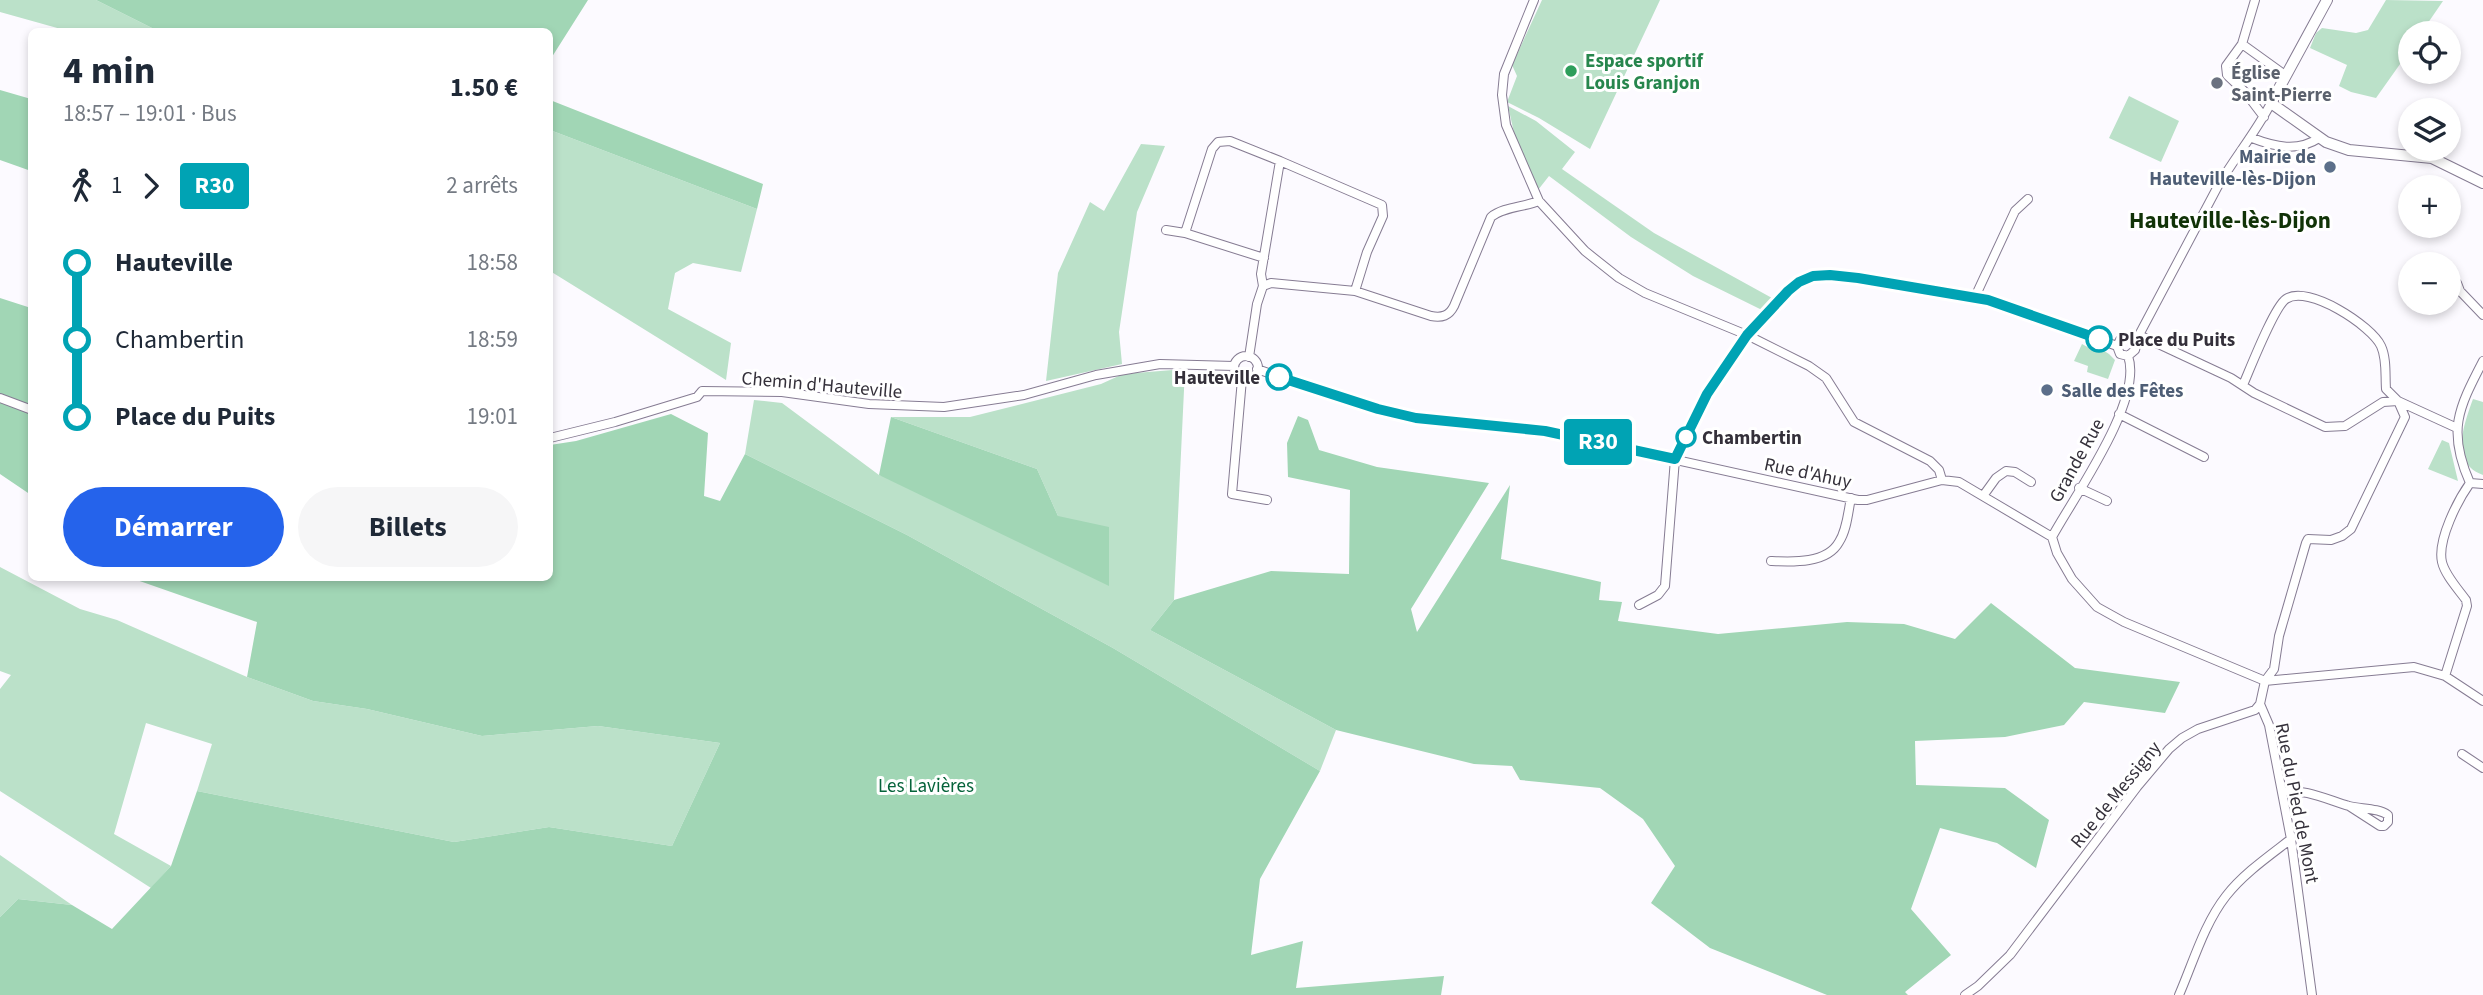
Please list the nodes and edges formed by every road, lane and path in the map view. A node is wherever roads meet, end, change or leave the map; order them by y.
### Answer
1 (1534, 0) edge
2 (2255, 0) edge
3 (2327, 0) edge
4 (2242, 44) junction
5 (2285, 75) junction
6 (2271, 103) junction
7 (2264, 117) junction
8 (2252, 138) junction
9 (2319, 138) junction
10 (1280, 162) junction
11 (2483, 183) edge
12 (2028, 199) dead end
13 (1539, 201) junction
14 (1166, 230) dead end
15 (1185, 233) junction
16 (1264, 258) junction
17 (1263, 286) junction
18 (1355, 292) junction
19 (2461, 292) edge
20 (1975, 297) junction
21 (2483, 315) edge
22 (1747, 335) junction
23 (2140, 335) junction
24 (2135, 344) junction
25 (2117, 346) junction
26 (2128, 356) junction
27 (1249, 357) junction
28 (2483, 361) edge
29 (1234, 366) junction
30 (1257, 369) junction
31 (1242, 379) junction
32 (2243, 385) junction
33 (0, 398) edge
34 (2398, 401) junction
35 (28, 408) edge
36 (2119, 414) junction
37 (2457, 428) junction
38 (553, 437) edge
39 (2204, 457) dead end
40 (1675, 459) junction
41 (1942, 480) junction
42 (2031, 482) dead end
43 (2470, 483) junction
44 (2483, 484) edge
45 (2080, 488) junction
46 (1983, 496) junction
47 (1851, 498) junction
48 (1267, 500) dead end
49 (2107, 502) dead end
50 (2052, 537) junction
51 (1770, 561) dead end
52 (1639, 605) dead end
53 (2445, 676) junction
54 (2264, 681) junction
55 (2483, 701) edge
56 (2260, 704) junction
57 (2462, 754) dead end
58 (2483, 768) edge
59 (2483, 775) edge
60 (2282, 792) junction
61 (2349, 806) dead end
62 (2291, 839) junction
63 (1965, 995) edge
64 (2179, 995) edge
65 (2312, 995) edge

1 - 13 street
2 - 4 street
3 - 5 street
4 - 5 street
4 - 7 street
5 - 6 street
6 - 7 street, Grande Rue
6 - 9 street
7 - 8 street, Grande Rue
8 - 9 street
8 - 23 street, Grande Rue
9 - 11 street
10 - 15 street
10 - 16 street
10 - 18 street
12 - 20 street
13 - 18 street
13 - 22 street
14 - 15 street
15 - 16 street
16 - 17 street
17 - 18 street
17 - 27 street
19 - 21 street
20 - 22 street
20 - 25 street
22 - 40 street
22 - 41 street
23 - 24 street, Grande Rue
23 - 32 street
24 - 25 street
24 - 26 street, Grande Rue
25 - 26 street
26 - 36 street, Grande Rue
27 - 29 street
27 - 30 street
28 - 37 street
29 - 31 street
29 - 38 street, Chemin d'Hauteville
30 - 31 street
30 - 40 street, Rue d'Ahuy
31 - 48 street
32 - 34 street
32 - 34 street
33 - 35 street
34 - 37 street
34 - 54 street
36 - 39 street
36 - 45 street, Grande Rue
37 - 43 street
40 - 47 street, Rue d'Ahuy
40 - 52 street
41 - 46 street
41 - 47 street, Rue d'Ahuy
42 - 46 street
43 - 44 street
43 - 53 street
45 - 49 street
45 - 50 street, Grande Rue
46 - 50 street
47 - 51 street
50 - 54 street
53 - 54 street
53 - 55 street
54 - 56 street
56 - 60 street, Rue du Pied de Mont
56 - 63 street, Rue de Messigny
57 - 58 street
58 - 59 street
60 - 61 street
60 - 62 street, Rue du Pied de Mont
62 - 64 street
62 - 65 street, Rue du Pied de Mont

